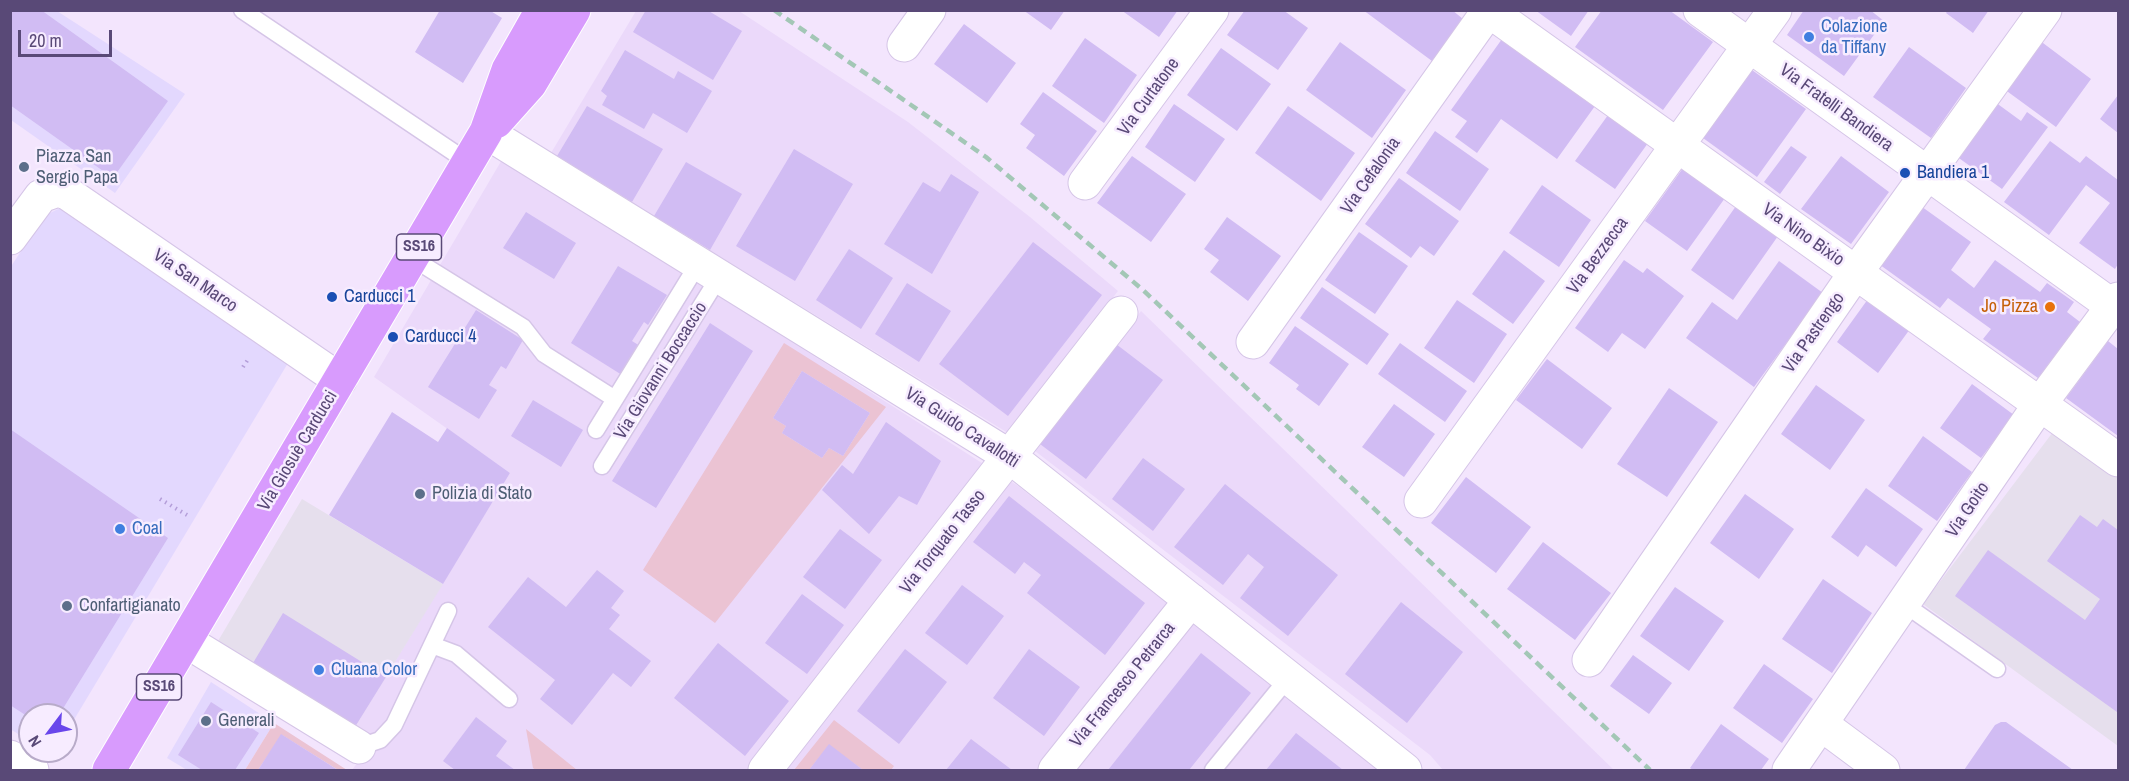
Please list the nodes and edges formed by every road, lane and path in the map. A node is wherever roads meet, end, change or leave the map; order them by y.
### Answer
1 (242, 10) edge
2 (543, 10) edge
3 (573, 10) edge
4 (929, 10) edge
5 (1212, 10) edge
6 (1700, 10) edge
7 (1775, 10) edge
8 (2045, 10) edge
9 (1489, 11) edge
10 (904, 45) dead end
11 (1750, 46) junction
12 (486, 132) junction
13 (1677, 146) junction
14 (468, 162) junction
15 (1928, 173) junction
16 (1085, 183) dead end
17 (10, 238) edge
18 (412, 258) junction
19 (709, 270) junction
20 (1856, 273) junction
21 (2117, 305) edge
22 (1121, 313) dead end
23 (1253, 342) dead end
24 (340, 380) junction
25 (615, 399) junction
26 (2040, 404) junction
27 (596, 430) dead end
28 (1009, 456) junction
29 (2118, 460) edge
30 (602, 466) dead end
31 (160, 499) dead end
32 (1420, 501) dead end
33 (187, 515) dead end
34 (1191, 600) junction
35 (1904, 604) junction
36 (448, 611) dead end
37 (186, 641) junction
38 (432, 645) junction
39 (1589, 660) dead end
40 (1997, 669) dead end
41 (1289, 677) junction
42 (509, 699) dead end
43 (1821, 724) junction
44 (359, 747) joint
45 (10, 757) edge
46 (32, 771) edge
47 (110, 771) edge
48 (765, 771) edge
49 (1055, 771) edge
50 (1213, 771) edge
51 (1405, 771) edge
52 (1789, 771) edge
53 (1884, 771) edge

1 - 14 lane
2 - 12 main road, Via Giosuè Carducci / SS16
3 - 12 main road, Via Giosuè Carducci / SS16
4 - 10 street
5 - 16 street, Via Curtatone
6 - 11 street, Via Fratelli Bandiera
7 - 11 street, Via Bezzecca
8 - 15 street, Via Pastrengo
9 - 13 street, Via Nino Bixio
9 - 23 street, Via Cefalonia
11 - 13 street, Via Bezzecca
11 - 15 street, Via Fratelli Bandiera
12 - 14 main road, Via Giosuè Carducci / SS16
12 - 19 street, Via Guido Cavallotti
13 - 20 street, Via Nino Bixio
13 - 32 street, Via Bezzecca
14 - 18 main road, Via Giosuè Carducci / SS16
15 - 20 street, Via Pastrengo
15 - 21 street, Via Fratelli Bandiera
17 - 24 street, Via San Marco
18 - 24 main road, Via Giosuè Carducci / SS16
18 - 25 lane
19 - 25 lane
19 - 28 street, Via Guido Cavallotti
19 - 30 lane, Via Giovanni Boccaccio
20 - 26 street, Via Nino Bixio
20 - 39 street, Via Pastrengo
21 - 26 street, Via Goito
22 - 28 street, Via Torquato Tasso
24 - 37 main road, Via Giosuè Carducci / SS16
25 - 27 lane
26 - 29 street, Via Nino Bixio
26 - 35 street, Via Goito
28 - 34 street, Via Guido Cavallotti
28 - 48 street, Via Torquato Tasso
31 - 33 path
34 - 41 street, Via Guido Cavallotti
34 - 49 street, Via Francesco Petrarca
35 - 40 lane
35 - 43 street, Via Goito
36 - 38 lane
37 - 44 street
37 - 47 main road, Via Giosuè Carducci / SS16
38 - 42 lane
38 - 44 lane
41 - 50 lane
41 - 51 street, Via Guido Cavallotti
43 - 52 street, Via Goito
43 - 53 street
45 - 46 street

